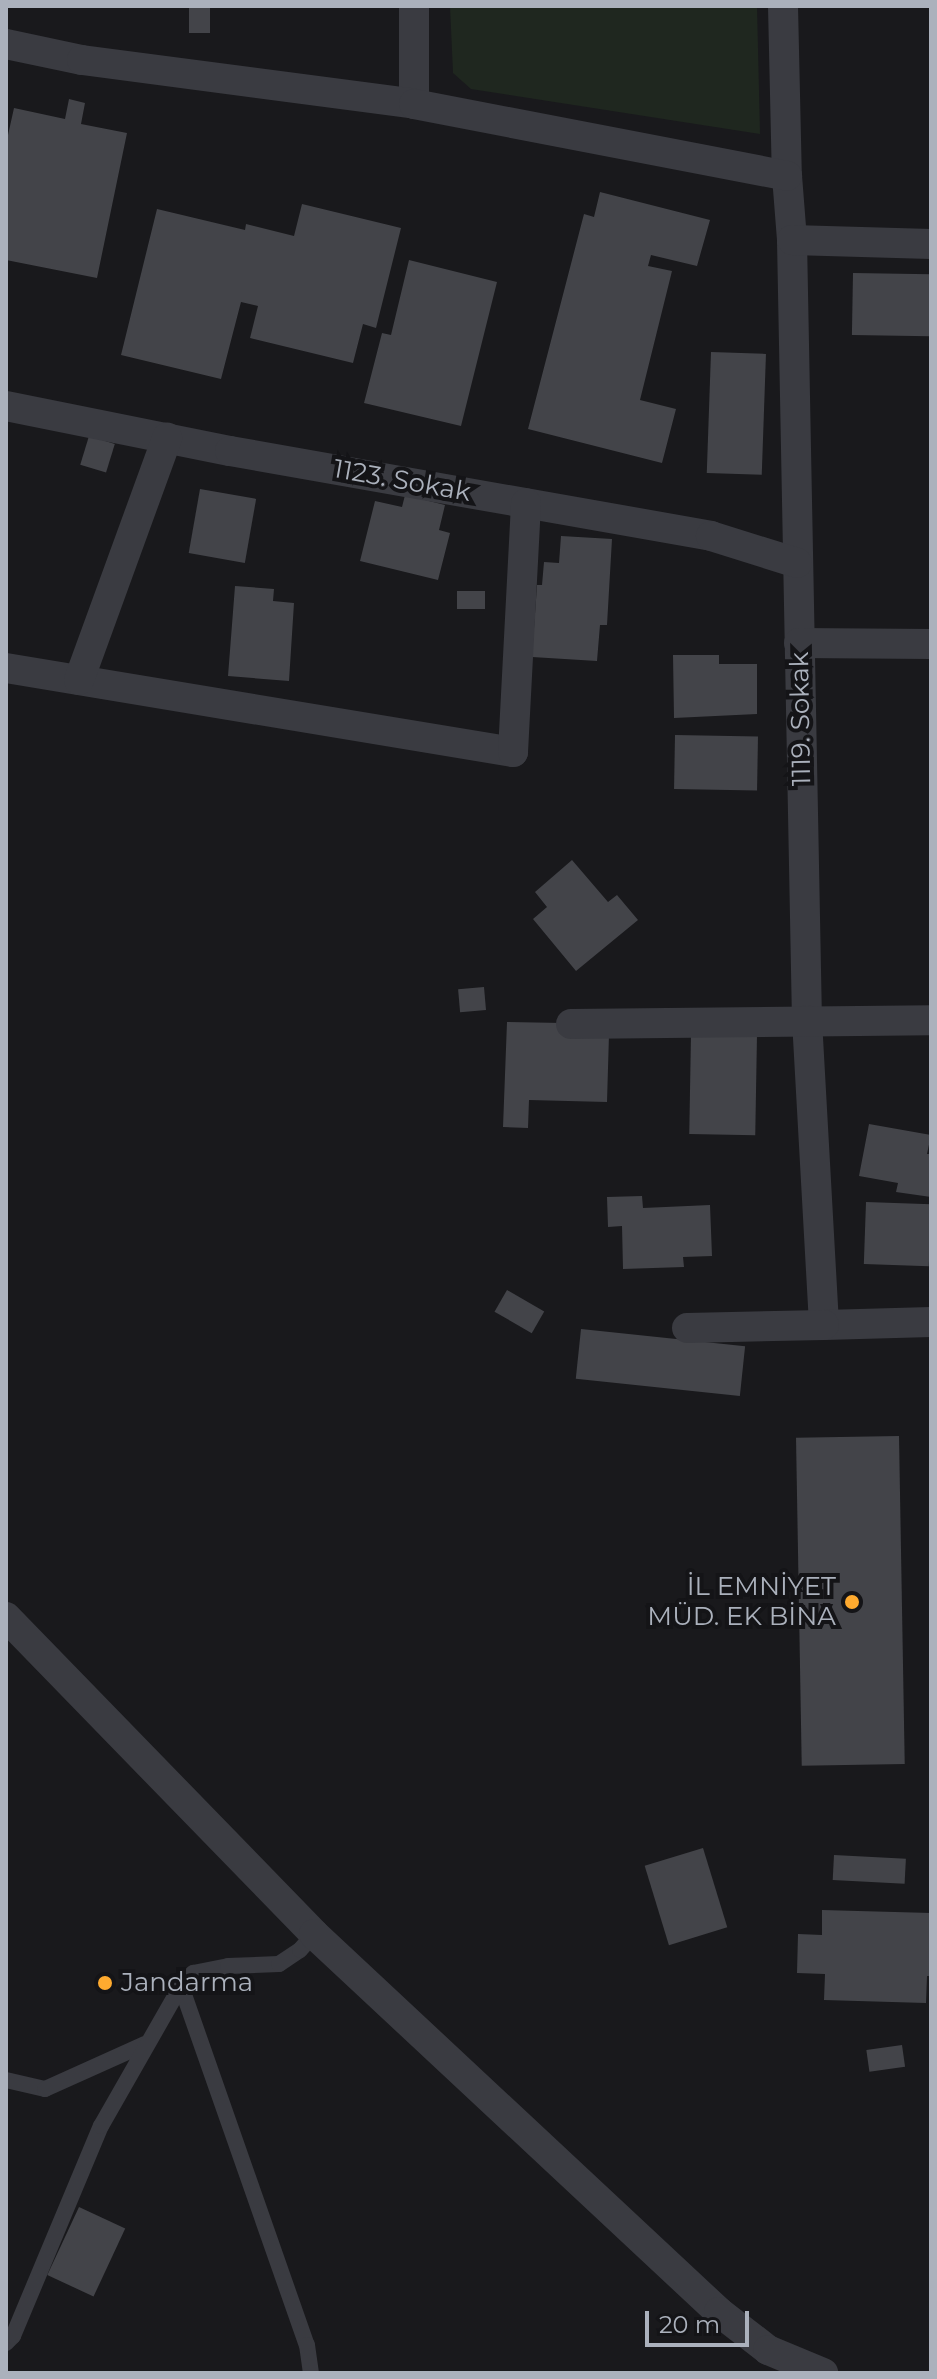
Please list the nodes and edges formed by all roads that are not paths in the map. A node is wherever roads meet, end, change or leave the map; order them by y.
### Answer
1 (414, 6) edge
2 (783, 6) edge
3 (6, 44) edge
4 (414, 104) junction
5 (787, 176) junction
6 (792, 240) junction
7 (931, 244) edge
8 (6, 406) edge
9 (167, 438) junction
10 (526, 503) junction
11 (797, 563) junction
12 (799, 643) junction
13 (931, 644) edge
14 (6, 668) edge
15 (79, 680) junction
16 (807, 1020) junction
17 (931, 1020) edge
18 (571, 1024) dead end
19 (931, 1322) edge
20 (824, 1325) junction
21 (687, 1328) dead end
22 (6, 1617) edge
23 (314, 1934) junction
24 (181, 1986) junction
25 (145, 2044) junction
26 (6, 2080) edge
27 (6, 2343) edge
28 (311, 2373) edge
29 (823, 2373) edge

1 - 4 street
2 - 5 street, 1119. Sokak
3 - 4 street
4 - 5 street
5 - 6 street, 1119. Sokak
6 - 7 street
6 - 11 street, 1119. Sokak
8 - 9 street, 1123. Sokak
9 - 10 street, 1123. Sokak
9 - 15 street
10 - 11 street, 1123. Sokak
10 - 15 street
11 - 12 street, 1119. Sokak
12 - 13 street
12 - 16 street, 1119. Sokak
14 - 15 street
16 - 17 street
16 - 18 street
16 - 20 street, 1119. Sokak
19 - 20 street
20 - 21 street
22 - 23 street
23 - 24 lane
23 - 29 street
24 - 25 lane
24 - 28 lane
25 - 26 lane
25 - 27 lane

